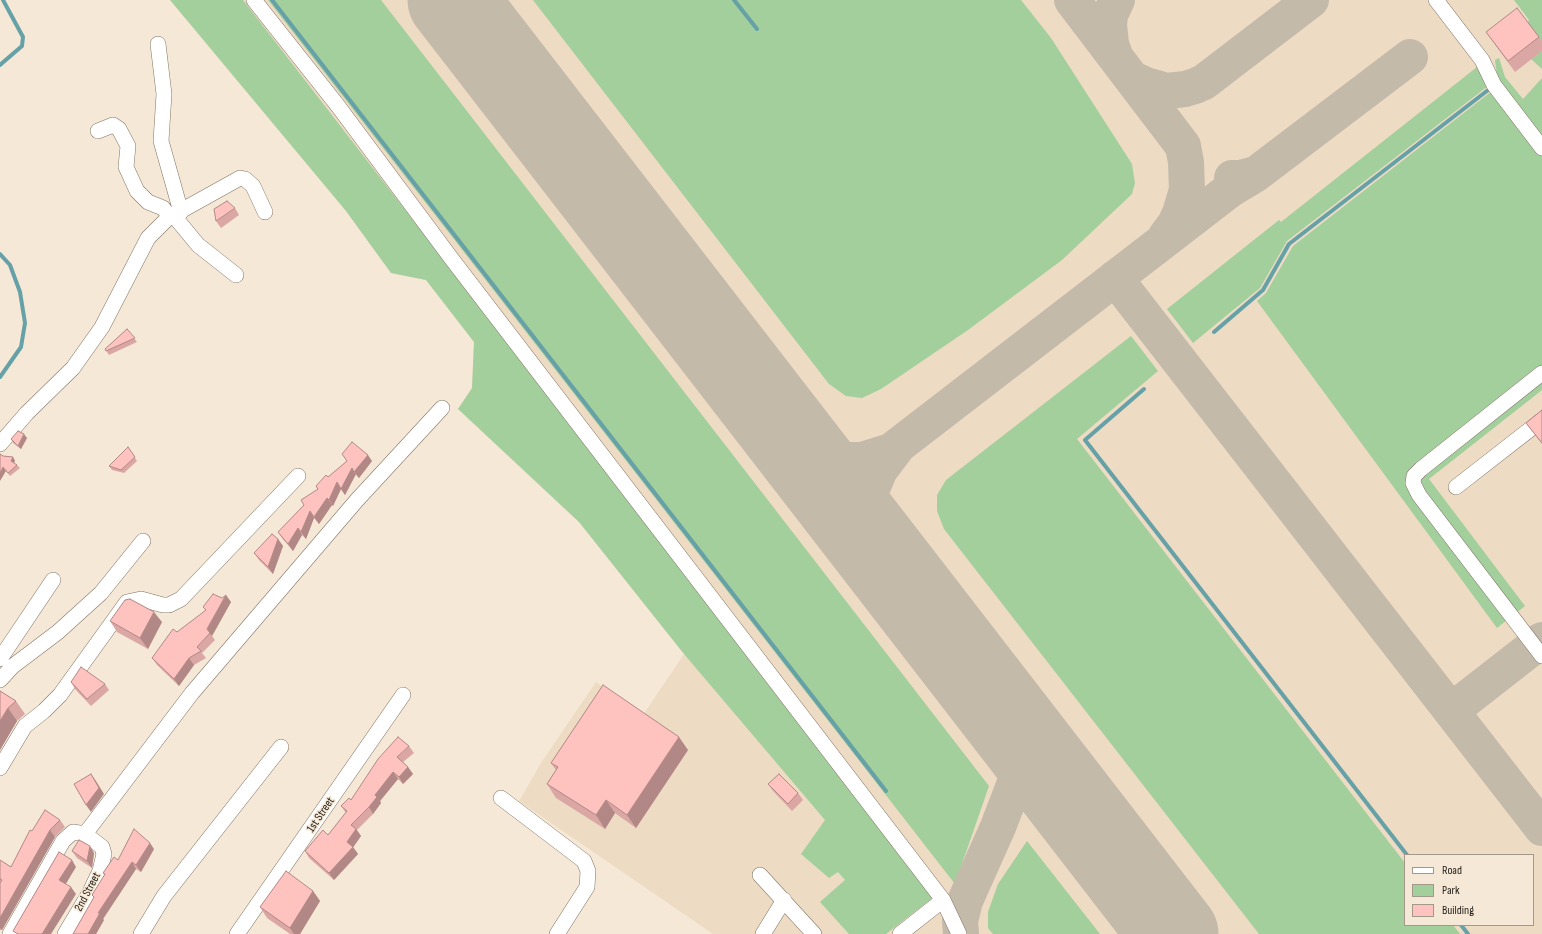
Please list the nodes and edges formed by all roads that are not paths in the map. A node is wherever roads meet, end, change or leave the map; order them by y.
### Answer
1 (254, 0) edge
2 (1436, 0) edge
3 (158, 44) dead end
4 (98, 131) dead end
5 (1542, 148) edge
6 (265, 212) dead end
7 (175, 215) junction
8 (236, 275) dead end
9 (1542, 373) edge
10 (442, 408) dead end
11 (1542, 420) edge
12 (0, 444) edge
13 (298, 476) dead end
14 (1456, 486) dead end
15 (143, 541) dead end
16 (53, 580) dead end
17 (1542, 656) edge
18 (0, 659) edge
19 (0, 680) edge
20 (403, 695) dead end
21 (281, 747) dead end
22 (0, 768) edge
23 (501, 798) dead end
24 (85, 834) junction
25 (760, 875) dead end
26 (784, 900) junction
27 (943, 900) junction
28 (10, 934) edge
29 (65, 934) edge
30 (141, 934) edge
31 (237, 934) edge
32 (557, 934) edge
33 (763, 934) edge
34 (814, 934) edge
35 (900, 934) edge
36 (959, 934) edge

1 - 27 street
2 - 5 street
3 - 7 street
4 - 7 street
6 - 7 street
7 - 8 street
7 - 12 street
9 - 17 street
10 - 24 street
11 - 14 street
13 - 22 street
15 - 19 street
16 - 18 street
20 - 31 street, 1st Street
21 - 30 street
23 - 32 street
24 - 28 street
24 - 29 street, 2nd Street
25 - 26 street
26 - 33 street
26 - 34 street
27 - 35 street
27 - 36 street

